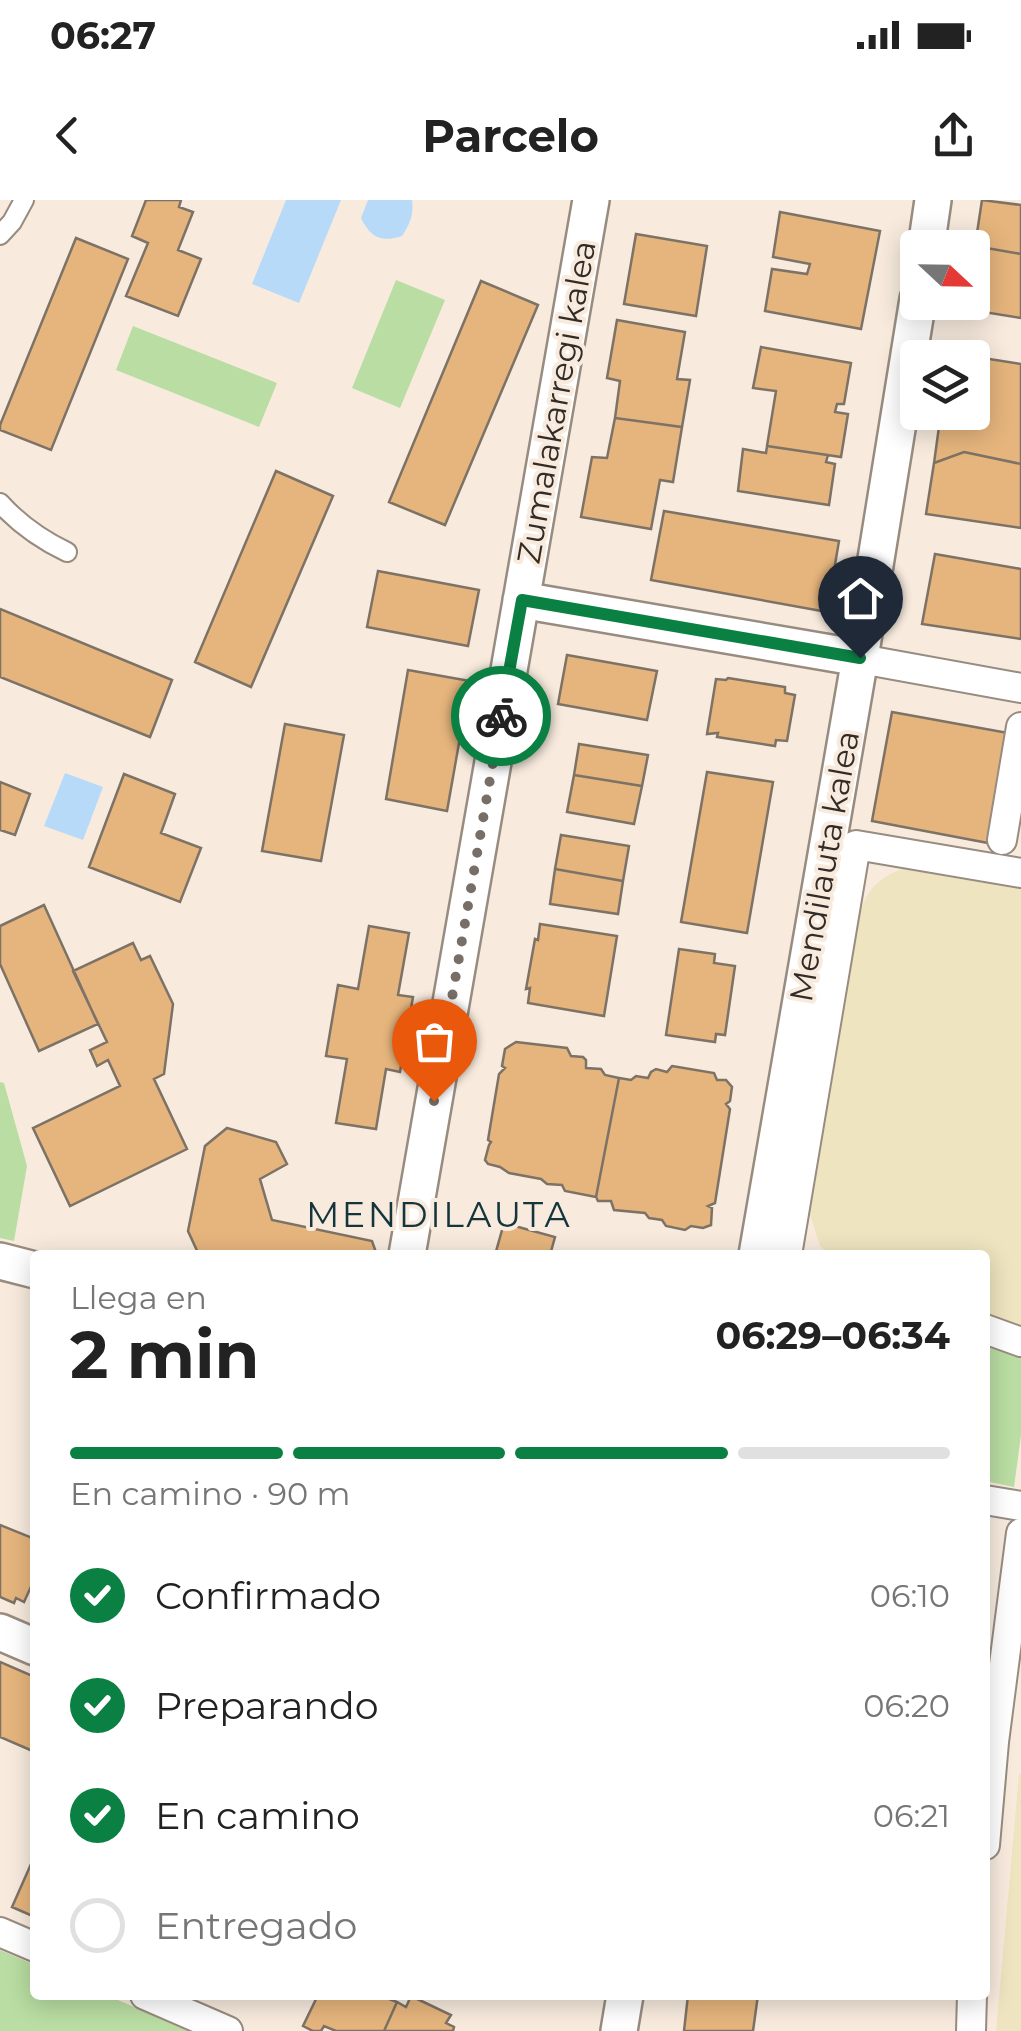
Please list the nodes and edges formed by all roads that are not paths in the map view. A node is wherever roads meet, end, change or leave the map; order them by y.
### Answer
1 (24, 200) edge
2 (591, 200) edge
3 (933, 200) edge
4 (929, 230) edge
5 (0, 234) edge
6 (915, 320) edge
7 (0, 503) edge
8 (67, 552) dead end
9 (522, 600) junction
10 (866, 659) junction
11 (1021, 688) edge
12 (1021, 727) edge
13 (1002, 840) dead end
14 (1021, 873) edge
15 (408, 1250) edge
16 (758, 1250) edge
17 (788, 1250) edge
18 (0, 1261) edge
19 (30, 1269) edge
20 (990, 1331) edge
21 (1021, 1342) edge
22 (990, 1501) edge
23 (1021, 1506) edge
24 (1021, 1533) edge
25 (0, 1632) edge
26 (30, 1645) edge
27 (990, 1788) edge
28 (0, 1932) edge
29 (30, 1945) edge
30 (156, 2000) edge
31 (624, 2000) edge
32 (972, 2000) edge
33 (228, 2031) edge
34 (619, 2031) edge
35 (970, 2031) edge

1 - 5 lane
2 - 9 street, Zumalakarregi kalea
3 - 4 street
6 - 10 street, Mendilauta kalea
7 - 8 lane
9 - 10 street
9 - 15 street, Zumalakarregi kalea
10 - 11 street
10 - 16 street, Mendilauta kalea
12 - 13 street
14 - 17 street
18 - 19 street
20 - 21 street
22 - 23 street
24 - 27 street
25 - 26 street
28 - 29 street
30 - 33 street
31 - 34 street
32 - 35 street

